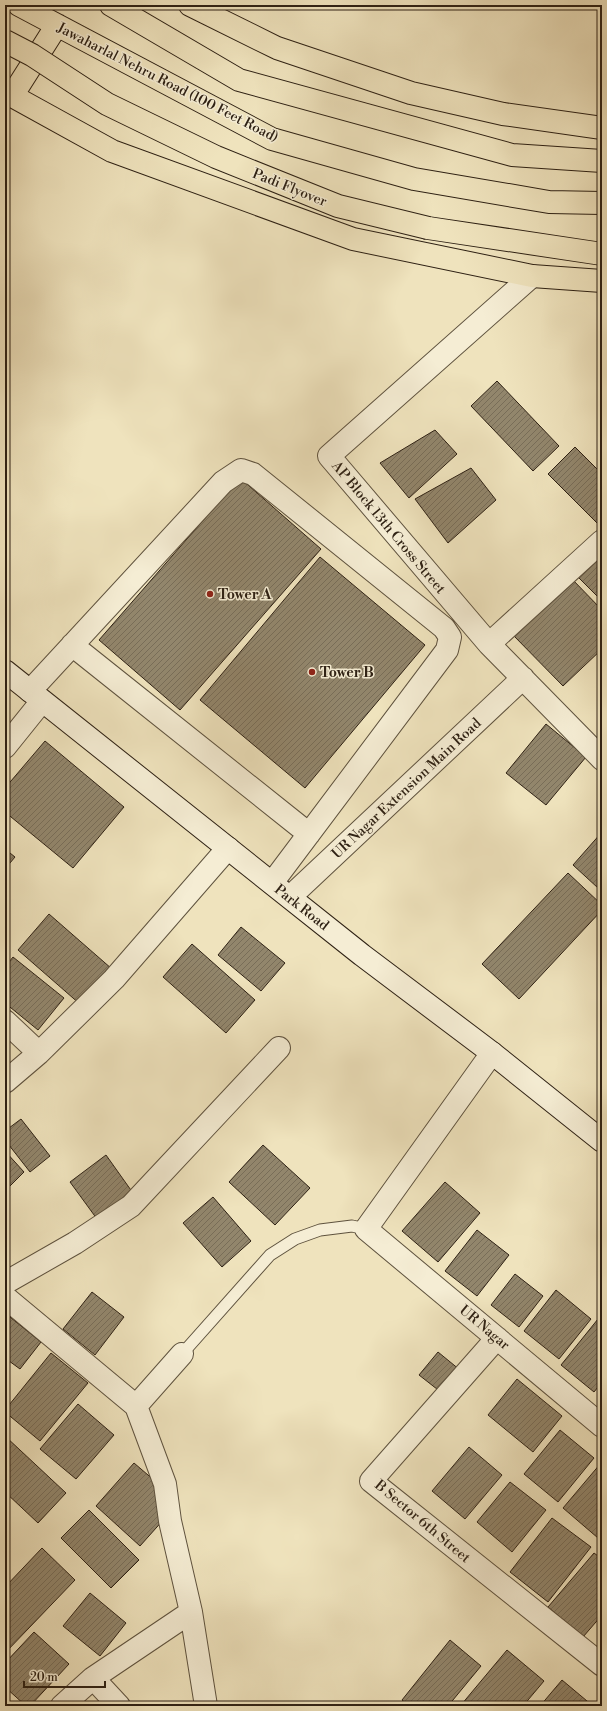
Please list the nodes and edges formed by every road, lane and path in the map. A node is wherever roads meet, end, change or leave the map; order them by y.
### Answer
1 (19, 5) edge
2 (111, 5) edge
3 (190, 5) edge
4 (56, 25) junction
5 (5, 41) edge
6 (8, 94) edge
7 (602, 128) edge
8 (602, 161) edge
9 (602, 202) edge
10 (602, 254) edge
11 (532, 276) junction
12 (602, 280) edge
13 (602, 541) edge
14 (489, 644) junction
15 (72, 645) junction
16 (5, 670) edge
17 (523, 678) junction
18 (36, 696) junction
19 (5, 747) edge
20 (602, 759) edge
21 (309, 834) junction
22 (228, 848) junction
23 (272, 883) junction
24 (290, 897) junction
25 (5, 1021) edge
26 (279, 1048) dead end
27 (39, 1053) junction
28 (492, 1053) junction
29 (5, 1082) edge
30 (602, 1141) edge
31 (366, 1229) junction
32 (5, 1283) edge
33 (5, 1297) edge
34 (497, 1338) junction
35 (182, 1354) joint
36 (136, 1406) junction
37 (602, 1426) edge
38 (191, 1612) junction
39 (602, 1665) edge
40 (94, 1678) junction
41 (62, 1706) edge
42 (119, 1706) edge
43 (206, 1706) edge

1 - 4 main road, Jawaharlal Nehru Road (100 Feet Road)
2 - 8 main road
3 - 7 main road
4 - 6 main road
4 - 9 main road, Jawaharlal Nehru Road (100 Feet Road)
5 - 10 main road, Padi Flyover, bridge
6 - 11 main road
11 - 12 main road
11 - 14 street, AP Block 13th Cross Street
13 - 14 street
14 - 17 street, AP Block 13th Cross Street
15 - 18 street
15 - 21 street
15 - 21 street
16 - 18 street, Park Road
17 - 20 street, AP Block 13th Cross Street
17 - 24 street, UR Nagar Extension Main Road
18 - 19 street
18 - 22 street, Park Road
21 - 23 street
22 - 23 street, Park Road
22 - 27 street
23 - 24 street, Park Road
24 - 28 street, Park Road
25 - 27 street
26 - 32 street
27 - 29 street
28 - 30 street, Park Road
28 - 31 street
31 - 34 street, UR Nagar
31 - 35 lane
33 - 36 street
34 - 37 street, UR Nagar
34 - 39 street, B Sector 6th Street
35 - 36 street
36 - 38 street
38 - 40 street
38 - 43 street
40 - 41 street
40 - 42 street

